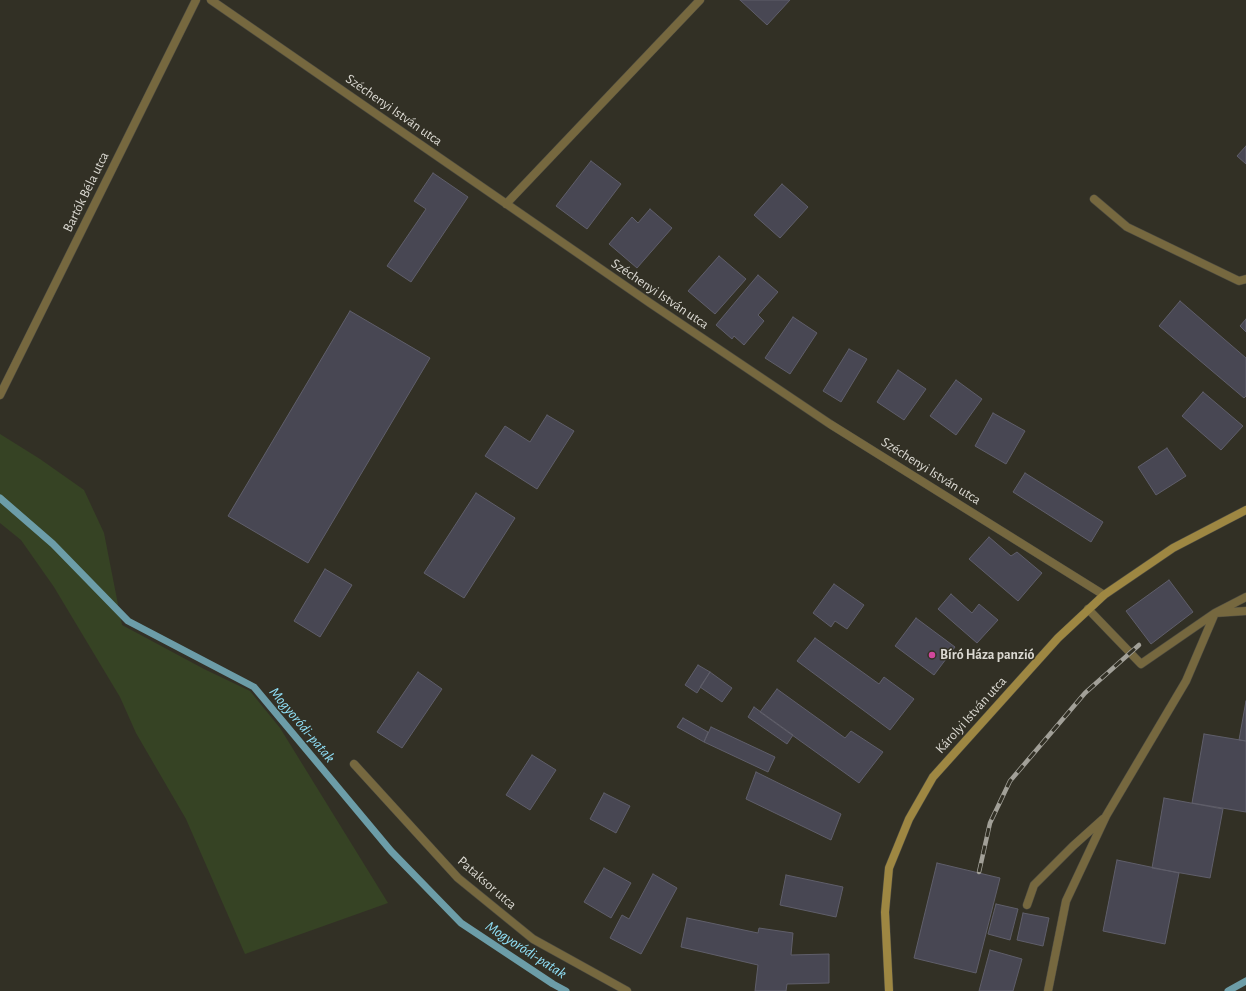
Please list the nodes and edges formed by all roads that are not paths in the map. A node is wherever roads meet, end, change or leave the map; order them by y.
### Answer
1 (196, 0) edge
2 (211, 0) edge
3 (700, 0) edge
4 (1094, 199) dead end
5 (506, 204) junction
6 (1246, 279) edge
7 (0, 395) edge
8 (1246, 510) edge
9 (1104, 595) junction
10 (1246, 596) edge
11 (1088, 610) junction
12 (1246, 611) edge
13 (1214, 612) junction
14 (354, 764) dead end
15 (1106, 816) junction
16 (1027, 905) dead end
17 (627, 991) edge
18 (889, 991) edge
19 (1048, 991) edge

1 - 7 street, Bartók Béla utca
2 - 5 street, Széchenyi István utca
3 - 5 street
4 - 6 street
5 - 9 street, Széchenyi István utca
8 - 9 main road, Károlyi István utca
9 - 11 main road, Károlyi István utca
10 - 13 street
11 - 13 street
11 - 18 main road, Károlyi István utca
12 - 13 street
13 - 15 street
14 - 17 street, Pataksor utca
15 - 16 street
15 - 19 street

